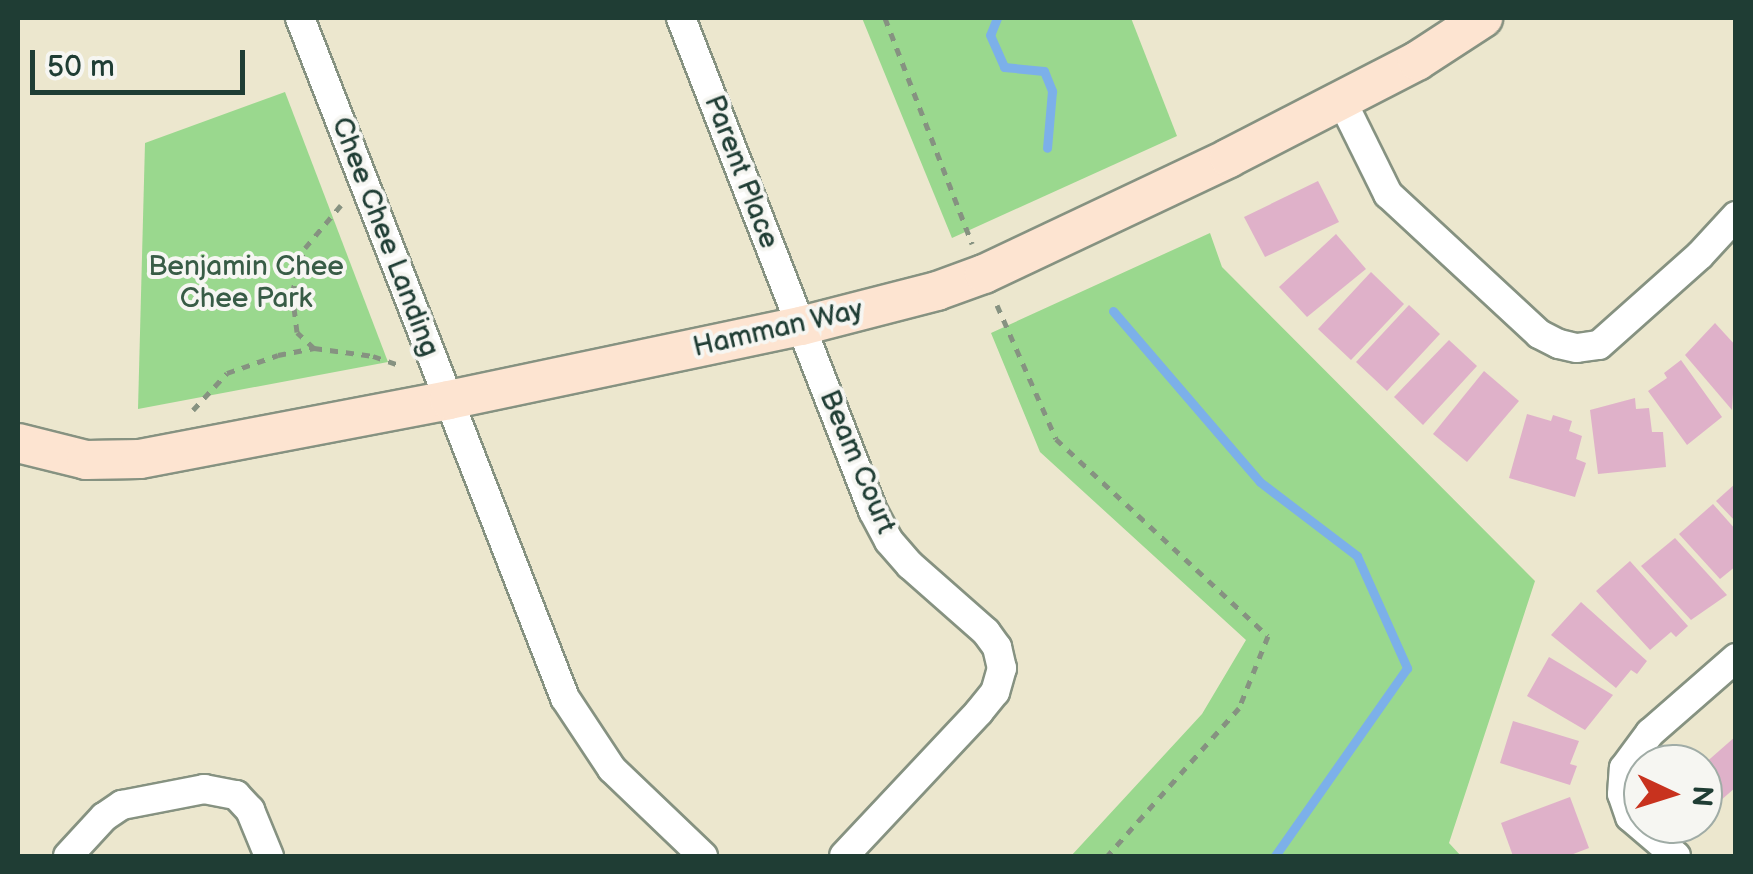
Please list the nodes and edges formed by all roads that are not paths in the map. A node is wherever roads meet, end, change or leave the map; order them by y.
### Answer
1 (300, 18) edge
2 (681, 18) edge
3 (1483, 18) edge
4 (1342, 101) junction
5 (1736, 216) edge
6 (801, 326) junction
7 (449, 400) junction
8 (18, 442) edge
9 (1736, 658) edge
10 (68, 856) edge
11 (268, 856) edge
12 (704, 856) edge
13 (844, 856) edge
14 (1676, 856) edge

1 - 7 street, Chee Chee Landing
2 - 6 street, Parent Place
3 - 4 street, Hamman Way
4 - 5 street
4 - 6 street, Hamman Way
6 - 7 street, Hamman Way
6 - 13 street, Beam Court
7 - 8 street, Hamman Way
7 - 12 street
9 - 14 street
10 - 11 street

